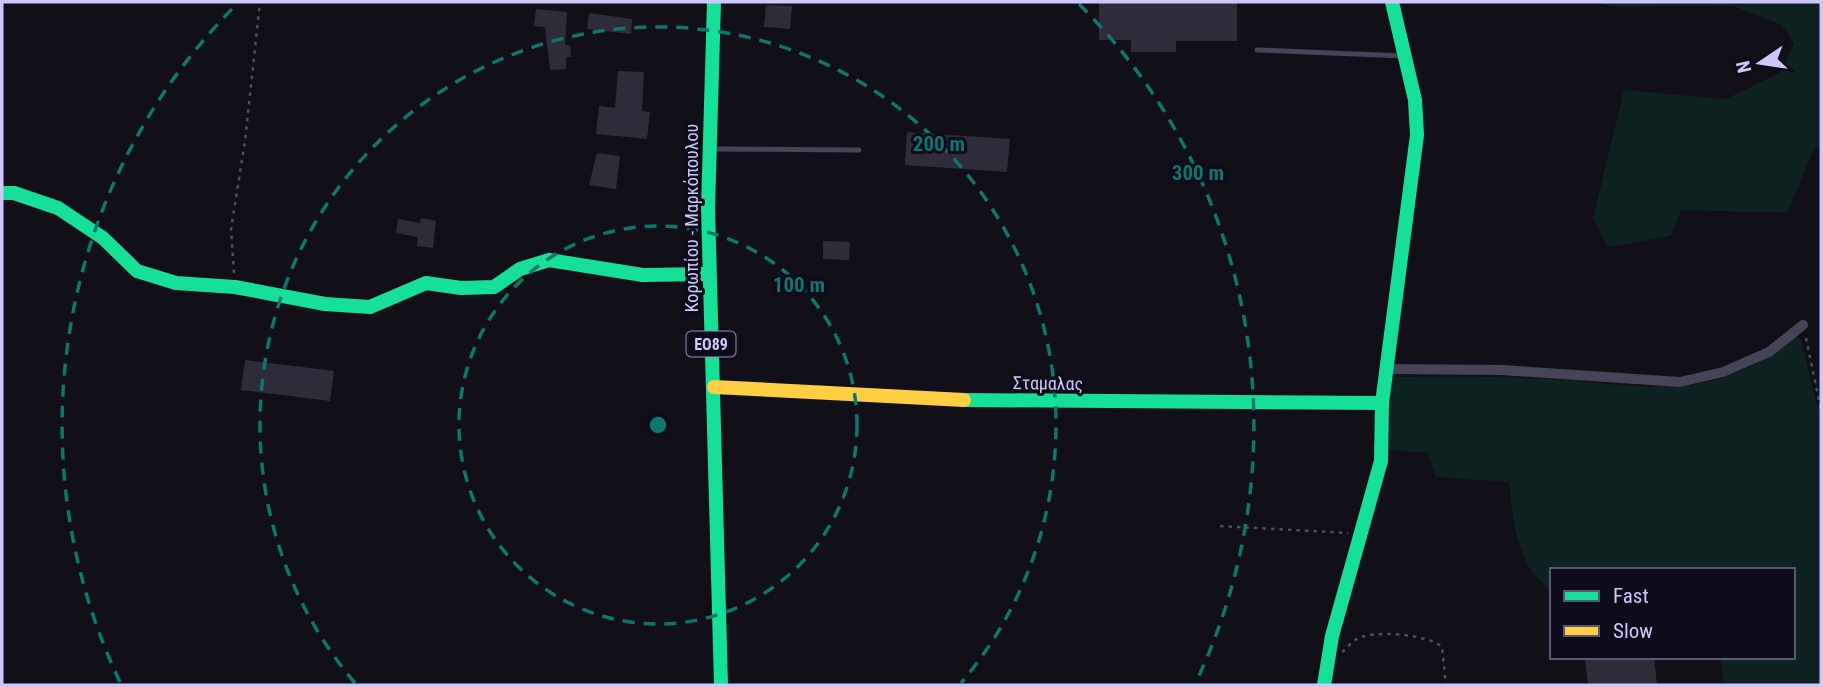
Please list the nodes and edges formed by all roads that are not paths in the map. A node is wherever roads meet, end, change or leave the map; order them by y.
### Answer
1 (714, 2) edge
2 (1392, 2) edge
3 (1258, 50) dead end
4 (1404, 56) junction
5 (709, 149) junction
6 (859, 150) dead end
7 (2, 193) edge
8 (708, 274) junction
9 (1802, 325) road end
10 (1387, 369) junction
11 (714, 387) junction
12 (1382, 403) junction
13 (721, 685) edge
14 (1324, 685) edge

1 - 5 street, Κορωπίου - Μαρκόπουλου / ΕΟ89
2 - 4 street
3 - 4 lane
4 - 10 street
5 - 6 lane
5 - 8 street, Κορωπίου - Μαρκόπουλου / ΕΟ89
7 - 8 street
8 - 11 street, Κορωπίου - Μαρκόπουλου / ΕΟ89
9 - 10 street
10 - 12 street
11 - 12 street, Σταμαλας
11 - 13 street, Κορωπίου - Μαρκόπουλου / ΕΟ89
12 - 14 street

